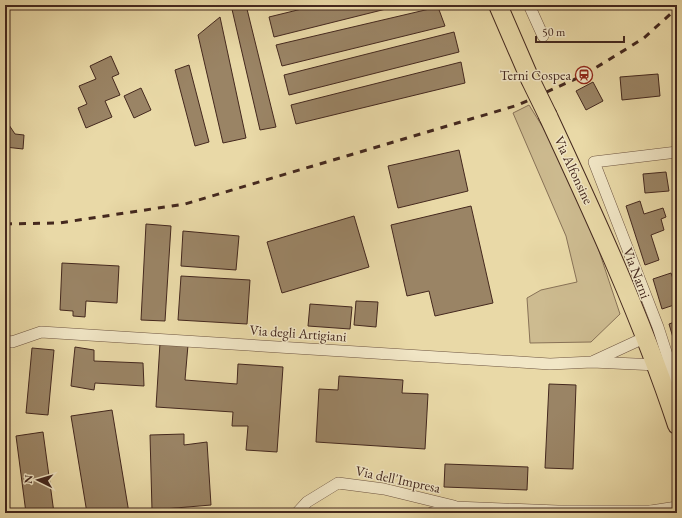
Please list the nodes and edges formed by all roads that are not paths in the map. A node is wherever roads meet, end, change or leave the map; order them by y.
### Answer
1 (498, 5) edge
2 (529, 5) edge
3 (543, 36) dead end
4 (677, 152) edge
5 (646, 337) junction
6 (5, 342) edge
7 (592, 362) junction
8 (657, 365) junction
9 (677, 386) edge
10 (677, 425) edge
11 (455, 507) junction
12 (677, 507) edge
13 (655, 512) edge
14 (297, 513) edge
15 (431, 513) edge

1 - 5 main road, Via Alfonsine, bridge
2 - 3 street
4 - 9 street, Via Narni
5 - 7 street, Via degli Artigiani
5 - 8 main road
6 - 7 street, Via degli Artigiani
7 - 8 street, Via degli Artigiani
8 - 10 main road
11 - 13 street
11 - 14 street, Via dell'Impresa
11 - 15 street
12 - 13 street

